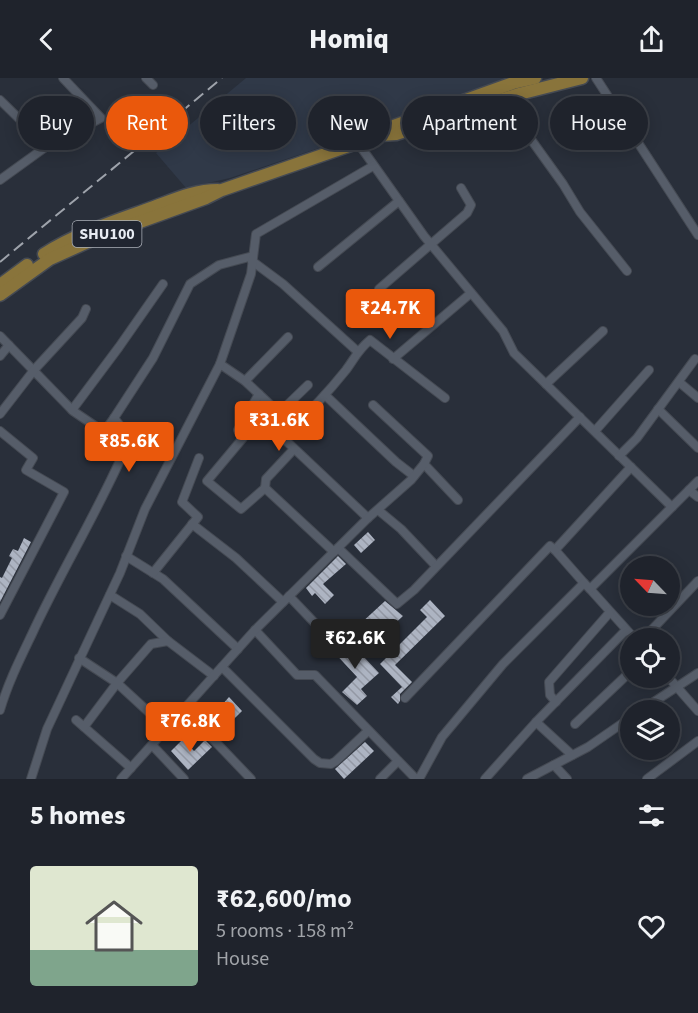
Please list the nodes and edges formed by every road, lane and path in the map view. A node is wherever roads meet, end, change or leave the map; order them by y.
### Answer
1 (63, 78) edge
2 (146, 78) edge
3 (535, 78) edge
4 (582, 78) edge
5 (596, 78) edge
6 (153, 85) dead end
7 (80, 96) edge
8 (514, 96) edge
9 (0, 100) edge
10 (94, 111) edge
11 (18, 118) edge
12 (94, 122) edge
13 (390, 129) edge
14 (538, 149) edge
15 (42, 150) edge
16 (338, 150) edge
17 (363, 150) edge
18 (373, 166) junction
19 (0, 180) edge
20 (461, 188) dead end
21 (222, 190) junction
22 (399, 201) junction
23 (698, 236) edge
24 (431, 244) junction
25 (253, 259) junction
26 (318, 267) dead end
27 (627, 271) dead end
28 (163, 284) dead end
29 (0, 285) edge
30 (379, 288) dead end
31 (471, 293) junction
32 (0, 295) edge
33 (86, 309) dead end
34 (603, 331) dead end
35 (0, 336) edge
36 (288, 337) dead end
37 (9, 345) junction
38 (357, 351) junction
39 (0, 356) edge
40 (393, 359) junction
41 (695, 359) dead end
42 (220, 364) junction
43 (34, 370) junction
44 (649, 370) dead end
45 (246, 381) junction
46 (679, 382) junction
47 (546, 384) junction
48 (308, 385) dead end
49 (259, 394) junction
50 (325, 395) junction
51 (445, 398) dead end
52 (698, 399) edge
53 (373, 405) dead end
54 (72, 410) junction
55 (658, 410) junction
56 (279, 413) junction
57 (0, 414) edge
58 (580, 417) junction
59 (114, 418) junction
60 (293, 426) junction
61 (0, 431) edge
62 (595, 431) junction
63 (698, 448) edge
64 (294, 449) junction
65 (619, 456) junction
66 (199, 458) dead end
67 (424, 464) junction
68 (631, 467) junction
69 (414, 476) junction
70 (698, 481) edge
71 (265, 488) junction
72 (689, 490) junction
73 (698, 497) edge
74 (458, 500) dead end
75 (672, 507) junction
76 (378, 510) junction
77 (368, 518) junction
78 (192, 524) junction
79 (336, 550) junction
80 (555, 550) junction
81 (126, 556) junction
82 (436, 566) junction
83 (153, 573) junction
84 (587, 586) junction
85 (696, 586) edge
86 (110, 595) junction
87 (286, 599) junction
88 (610, 612) junction
89 (0, 615) edge
90 (624, 628) edge
91 (654, 628) edge
92 (255, 630) junction
93 (620, 636) edge
94 (329, 638) dead end
95 (168, 641) junction
96 (238, 649) junction
97 (79, 658) junction
98 (222, 667) junction
99 (698, 673) edge
100 (214, 676) junction
101 (620, 681) edge
102 (117, 683) junction
103 (680, 684) edge
104 (673, 688) edge
105 (678, 688) edge
106 (405, 698) dead end
107 (656, 700) edge
108 (556, 702) junction
109 (0, 710) edge
110 (184, 710) junction
111 (698, 711) edge
112 (76, 720) dead end
113 (536, 722) junction
114 (575, 724) dead end
115 (620, 725) edge
116 (84, 727) junction
117 (167, 729) junction
118 (368, 731) junction
119 (698, 741) edge
120 (152, 745) junction
121 (572, 755) junction
122 (399, 761) junction
123 (554, 765) junction
124 (127, 775) edge
125 (489, 778) edge
126 (31, 779) edge
127 (184, 779) edge
128 (251, 779) edge
129 (380, 779) edge
130 (417, 779) edge
131 (527, 779) edge
132 (567, 779) edge
133 (647, 779) edge

1 - 7 street
2 - 6 street
3 - 13 main road, SHU100
4 - 8 main road, SHU100
5 - 23 street
9 - 11 street
10 - 12 street
14 - 27 street
15 - 19 street
16 - 21 main road, SHU100
17 - 18 street
18 - 22 street
18 - 25 street
20 - 24 street
21 - 29 main road, SHU100
21 - 32 main road, SHU100
22 - 24 street
22 - 26 street
24 - 30 street
24 - 31 street
25 - 38 street
25 - 42 street
25 - 59 street
28 - 54 street
31 - 40 street
31 - 47 street
33 - 43 street
34 - 47 street
35 - 37 street
36 - 45 street
37 - 39 street
37 - 43 street
38 - 40 street
38 - 50 street
40 - 51 street
41 - 46 street
42 - 45 street
42 - 81 street
43 - 54 street
43 - 57 street
44 - 62 street
45 - 49 street
46 - 52 street
46 - 55 street
47 - 58 street
48 - 56 street
49 - 56 street
49 - 71 street
50 - 60 street
50 - 69 street
53 - 67 street
54 - 59 street
55 - 63 street
55 - 65 street
56 - 60 street
58 - 62 street
58 - 82 street
59 - 109 street
60 - 64 street
61 - 89 street
62 - 65 street
64 - 71 street
64 - 77 street
65 - 68 street
66 - 78 street
67 - 69 street
67 - 74 street
68 - 75 street
68 - 80 street
69 - 76 street
70 - 72 street
71 - 79 street
72 - 73 street
72 - 75 street
75 - 84 street
76 - 77 street
76 - 82 street
77 - 79 street
78 - 83 street
78 - 87 street
79 - 82 street
79 - 87 street
80 - 84 street
80 - 106 street
81 - 83 street
81 - 86 street
83 - 96 street
84 - 88 street
84 - 130 street
85 - 91 street
86 - 95 street
86 - 97 street
87 - 92 street
87 - 94 street
88 - 90 street
88 - 108 street
92 - 96 street
92 - 118 street
93 - 108 street
95 - 100 street
95 - 102 street
96 - 98 street
97 - 102 street
97 - 126 street
98 - 100 street
98 - 118 street
99 - 103 street
100 - 110 street
101 - 114 street
102 - 116 street
102 - 117 street
104 - 107 street
105 - 111 street
108 - 113 street
110 - 117 street
110 - 128 street
112 - 116 street
113 - 121 street
113 - 125 street
115 - 121 street
116 - 124 street
117 - 120 street
118 - 122 street
119 - 133 street
120 - 124 street
120 - 127 street
121 - 123 street
122 - 129 street
122 - 130 street
123 - 131 street
123 - 132 street

